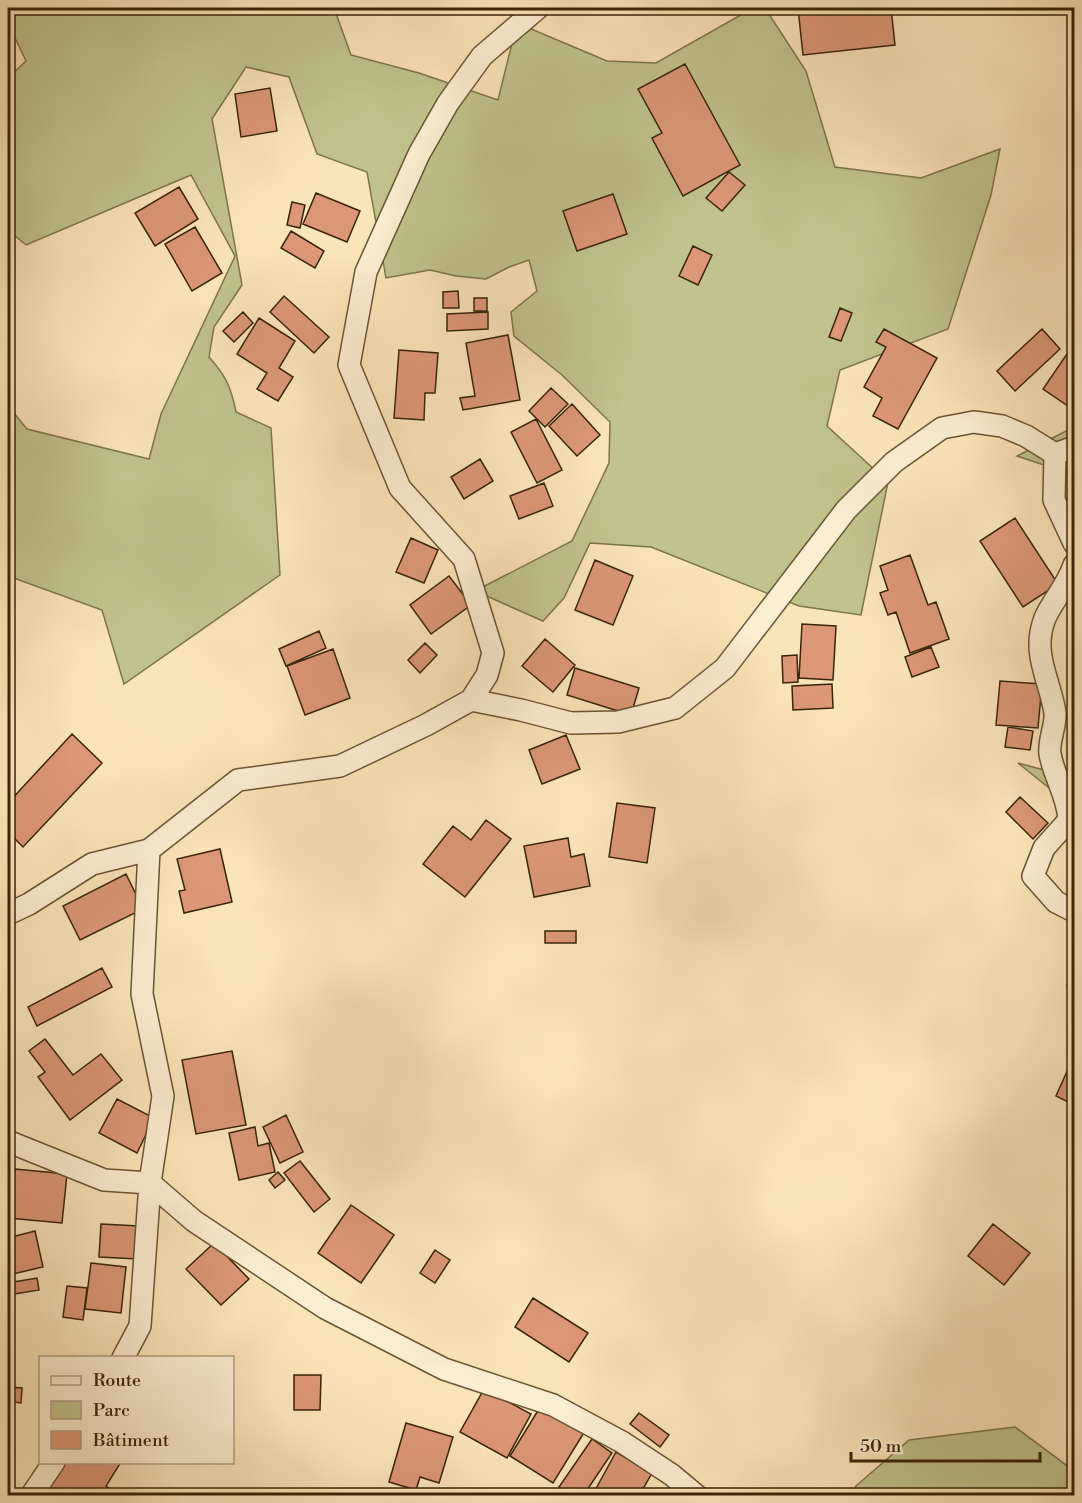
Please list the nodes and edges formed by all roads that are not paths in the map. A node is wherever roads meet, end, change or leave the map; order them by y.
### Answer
1 (538, 8) edge
2 (1065, 451) edge
3 (1074, 543) edge
4 (1074, 565) edge
5 (471, 700) junction
6 (149, 850) junction
7 (1074, 911) edge
8 (8, 915) edge
9 (8, 1140) edge
10 (150, 1183) junction
11 (124, 1356) edge
12 (53, 1464) edge
13 (31, 1496) edge
14 (697, 1496) edge

1 - 5 street
2 - 3 street
2 - 5 street
4 - 7 street
5 - 6 street
6 - 8 street
6 - 10 street
9 - 10 street
10 - 11 street
10 - 14 street
12 - 13 street

